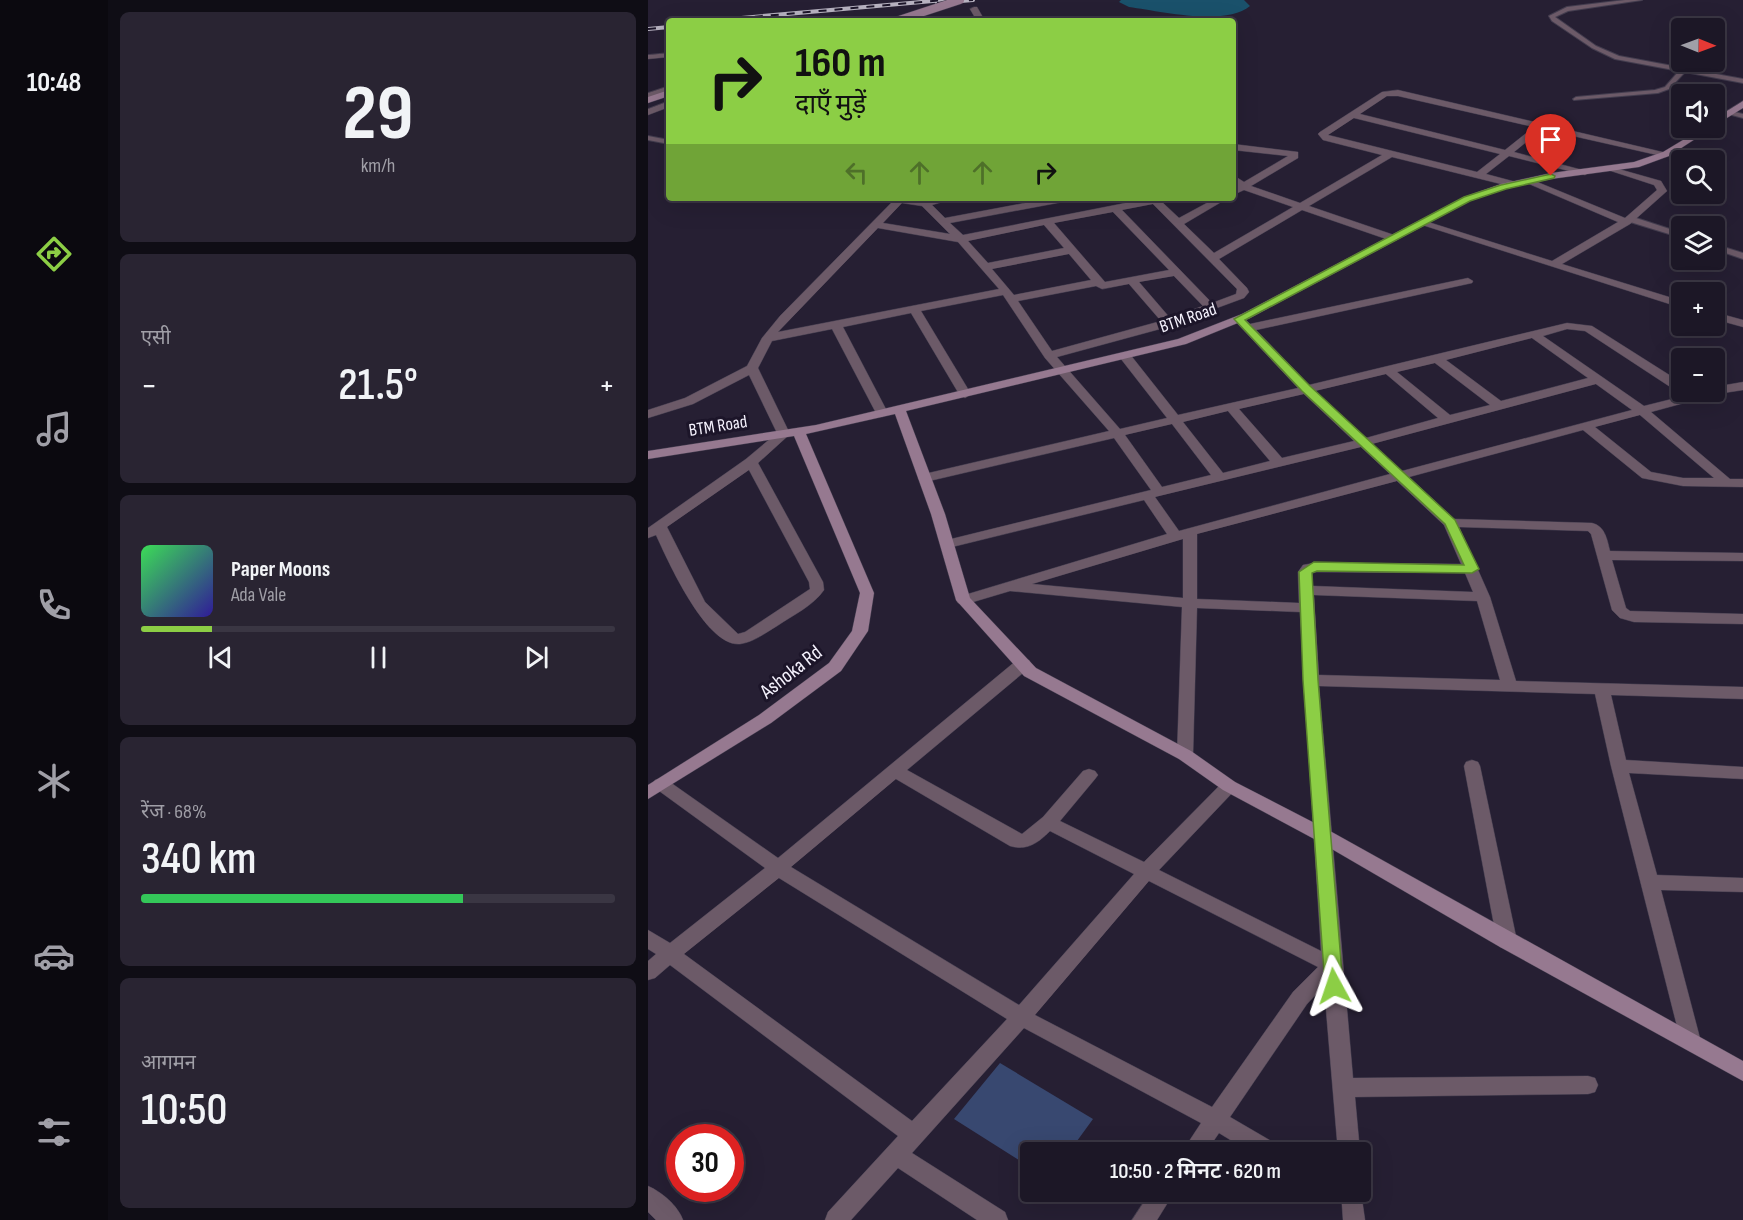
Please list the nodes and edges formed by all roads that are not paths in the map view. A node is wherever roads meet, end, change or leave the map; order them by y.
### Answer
1 (960, 0) edge
2 (1639, 0) edge
3 (974, 9) dead end
4 (905, 18) edge
5 (979, 18) edge
6 (666, 55) edge
7 (648, 57) edge
8 (1671, 68) edge
9 (1682, 72) edge
10 (1695, 72) edge
11 (1743, 81) edge
12 (666, 92) edge
13 (648, 98) edge
14 (1576, 99) dead end
15 (1743, 104) edge
16 (666, 105) edge
17 (648, 112) edge
18 (1730, 113) junction
19 (1354, 115) junction
20 (1725, 116) edge
21 (1743, 116) edge
22 (1540, 126) junction
23 (648, 138) edge
24 (1692, 138) edge
25 (666, 141) edge
26 (1236, 147) edge
27 (1507, 152) junction
28 (1389, 154) junction
29 (1666, 154) junction
30 (1611, 168) junction
31 (1585, 172) junction
32 (1478, 176) junction
33 (1236, 180) edge
34 (1527, 182) junction
35 (1513, 184) junction
36 (1244, 186) junction
37 (1236, 190) edge
38 (899, 201) edge
39 (931, 201) edge
40 (1051, 201) edge
41 (1152, 201) edge
42 (1162, 201) edge
43 (1218, 201) edge
44 (1301, 206) junction
45 (1116, 209) junction
46 (943, 220) junction
47 (1628, 220) junction
48 (1047, 222) junction
49 (1178, 223) junction
50 (1421, 223) junction
51 (876, 225) junction
52 (1671, 233) edge
53 (962, 238) junction
54 (1393, 238) junction
55 (1071, 250) junction
56 (1725, 250) edge
57 (1743, 256) edge
58 (1213, 258) junction
59 (1552, 265) junction
60 (985, 267) junction
61 (1176, 272) junction
62 (1132, 281) junction
63 (1468, 281) dead end
64 (1097, 282) junction
65 (1009, 295) junction
66 (1671, 302) edge
67 (1210, 306) junction
68 (914, 309) junction
69 (1725, 318) edge
70 (1168, 322) junction
71 (1244, 324) junction
72 (1743, 324) edge
73 (836, 325) junction
74 (1533, 334) junction
75 (768, 338) junction
76 (1049, 355) junction
77 (1125, 356) junction
78 (1437, 358) junction
79 (752, 368) junction
80 (1388, 370) junction
81 (1064, 371) junction
82 (1596, 381) junction
83 (1671, 382) edge
84 (1743, 386) edge
85 (1306, 388) junction
86 (1725, 389) edge
87 (965, 394) junction
88 (1671, 398) edge
89 (1230, 406) junction
90 (1501, 407) junction
91 (899, 409) junction
92 (1641, 410) junction
93 (882, 413) junction
94 (648, 414) edge
95 (1173, 419) junction
96 (1448, 420) junction
97 (1584, 425) junction
98 (1116, 432) junction
99 (791, 433) junction
100 (1364, 442) junction
101 (648, 455) edge
102 (751, 462) junction
103 (1279, 463) junction
104 (1401, 474) junction
105 (1219, 477) junction
106 (925, 478) junction
107 (1727, 483) junction
108 (1743, 483) edge
109 (1153, 494) junction
110 (1450, 523) junction
111 (653, 530) edge
112 (1182, 534) junction
113 (948, 544) junction
114 (1604, 555) junction
115 (1743, 557) edge
116 (1472, 569) junction
117 (1005, 586) junction
118 (1483, 597) junction
119 (1307, 599) junction
120 (963, 600) junction
121 (1190, 603) junction
122 (1743, 619) edge
123 (1023, 664) junction
124 (1311, 680) junction
125 (1509, 685) junction
126 (1602, 688) junction
127 (1743, 693) edge
128 (1185, 755) junction
129 (1472, 766) dead end
130 (1619, 766) junction
131 (896, 771) junction
132 (1743, 773) edge
133 (1089, 775) dead end
134 (1229, 786) junction
135 (655, 788) edge
136 (1047, 822) junction
137 (1324, 836) junction
138 (778, 868) junction
139 (1147, 871) junction
140 (1650, 882) junction
141 (1743, 885) edge
142 (648, 938) edge
143 (1507, 941) junction
144 (669, 954) junction
145 (1332, 966) junction
146 (648, 972) edge
147 (1021, 1017) junction
148 (1691, 1041) junction
149 (1743, 1072) edge
150 (1588, 1085) dead end
151 (1345, 1088) junction
152 (1216, 1120) junction
153 (913, 1134) junction
154 (1200, 1142) edge
155 (1253, 1142) edge
156 (1348, 1142) edge
157 (896, 1154) junction
158 (648, 1197) edge
159 (1156, 1202) edge
160 (672, 1220) edge
161 (836, 1220) edge
162 (997, 1220) edge
163 (1143, 1220) edge

1 - 4 street, bridge
2 - 8 lane
3 - 5 street
6 - 7 street
9 - 14 lane
10 - 11 lane
12 - 13 street
15 - 18 street
16 - 17 street
18 - 20 street
18 - 21 lane
19 - 22 street
19 - 27 street
19 - 28 street
22 - 27 street
22 - 29 street
23 - 25 lane
24 - 29 street, BTM Road
26 - 36 street
27 - 31 street
27 - 32 street
28 - 32 street
28 - 44 street
29 - 30 street, BTM Road
30 - 31 street, BTM Road
30 - 47 street
31 - 34 street, BTM Road
32 - 35 street
33 - 36 street
34 - 35 street, BTM Road
34 - 47 street
35 - 50 street, BTM Road
36 - 37 street
36 - 44 street
38 - 51 street
39 - 46 street
40 - 46 street
41 - 45 street
42 - 49 street
43 - 49 street
44 - 54 street
44 - 58 street
45 - 48 street
45 - 61 street
46 - 53 street
47 - 52 lane
47 - 59 street
48 - 53 street
48 - 55 street
49 - 58 street
50 - 54 street, BTM Road
50 - 59 street
51 - 53 street
51 - 75 street
53 - 60 street
54 - 71 street, BTM Road
55 - 60 street
55 - 64 street
56 - 57 lane
58 - 67 street
59 - 66 street
60 - 65 street
61 - 62 street
61 - 67 street
62 - 64 street
62 - 70 street
63 - 71 street
64 - 65 street
65 - 68 street
65 - 76 street
67 - 70 street
68 - 73 street
68 - 87 street
69 - 72 street
70 - 76 street
71 - 77 street, BTM Road
71 - 85 street
73 - 75 street
73 - 93 street
74 - 78 street
74 - 82 street
74 - 83 street
75 - 79 street
76 - 81 street
77 - 81 street, BTM Road
77 - 95 street
78 - 80 street
78 - 90 street
79 - 94 street
79 - 99 street
80 - 85 street
80 - 96 street
81 - 87 street, BTM Road
81 - 98 street
82 - 90 street
82 - 92 street
84 - 86 street
85 - 89 street
85 - 100 street
87 - 91 street, BTM Road
88 - 92 street
89 - 95 street
89 - 103 street
90 - 96 street
91 - 93 street, BTM Road
91 - 106 street
92 - 97 street
92 - 107 street
93 - 99 street, BTM Road
95 - 98 street
95 - 105 street
96 - 100 street
97 - 104 street
97 - 107 street
98 - 106 street
98 - 109 street
99 - 101 street, BTM Road
99 - 102 street
99 - 135 street, Ashoka Rd
100 - 103 street
100 - 104 street
102 - 111 street
102 - 111 street
103 - 105 street
104 - 110 street
104 - 112 street
105 - 109 street
106 - 113 street
107 - 108 street
109 - 112 street
109 - 113 street
110 - 114 street
110 - 116 street
112 - 117 street
112 - 121 street
113 - 120 street
114 - 115 street
114 - 122 street
116 - 118 street
116 - 119 street
117 - 120 street
117 - 121 street
118 - 119 street
118 - 125 street
119 - 121 street
119 - 124 street
120 - 123 street
121 - 128 street
123 - 128 street
123 - 131 street
124 - 125 street
124 - 137 street
125 - 126 street
126 - 127 street
126 - 130 street
128 - 134 street
129 - 143 street
130 - 132 street
130 - 140 street
131 - 136 street
131 - 138 street
133 - 136 street
134 - 137 street
134 - 139 street
135 - 138 street
136 - 139 street
137 - 143 street
137 - 145 street
138 - 144 street
138 - 147 street
139 - 145 street
139 - 147 street
140 - 141 street
140 - 148 street
142 - 144 street
143 - 148 street
144 - 146 street
144 - 153 street
145 - 151 street
145 - 152 street
147 - 152 street
147 - 153 street
148 - 149 street
150 - 151 street
151 - 156 street
152 - 154 street
152 - 155 street
153 - 157 street
157 - 161 street
157 - 162 street
158 - 160 street
159 - 163 street

